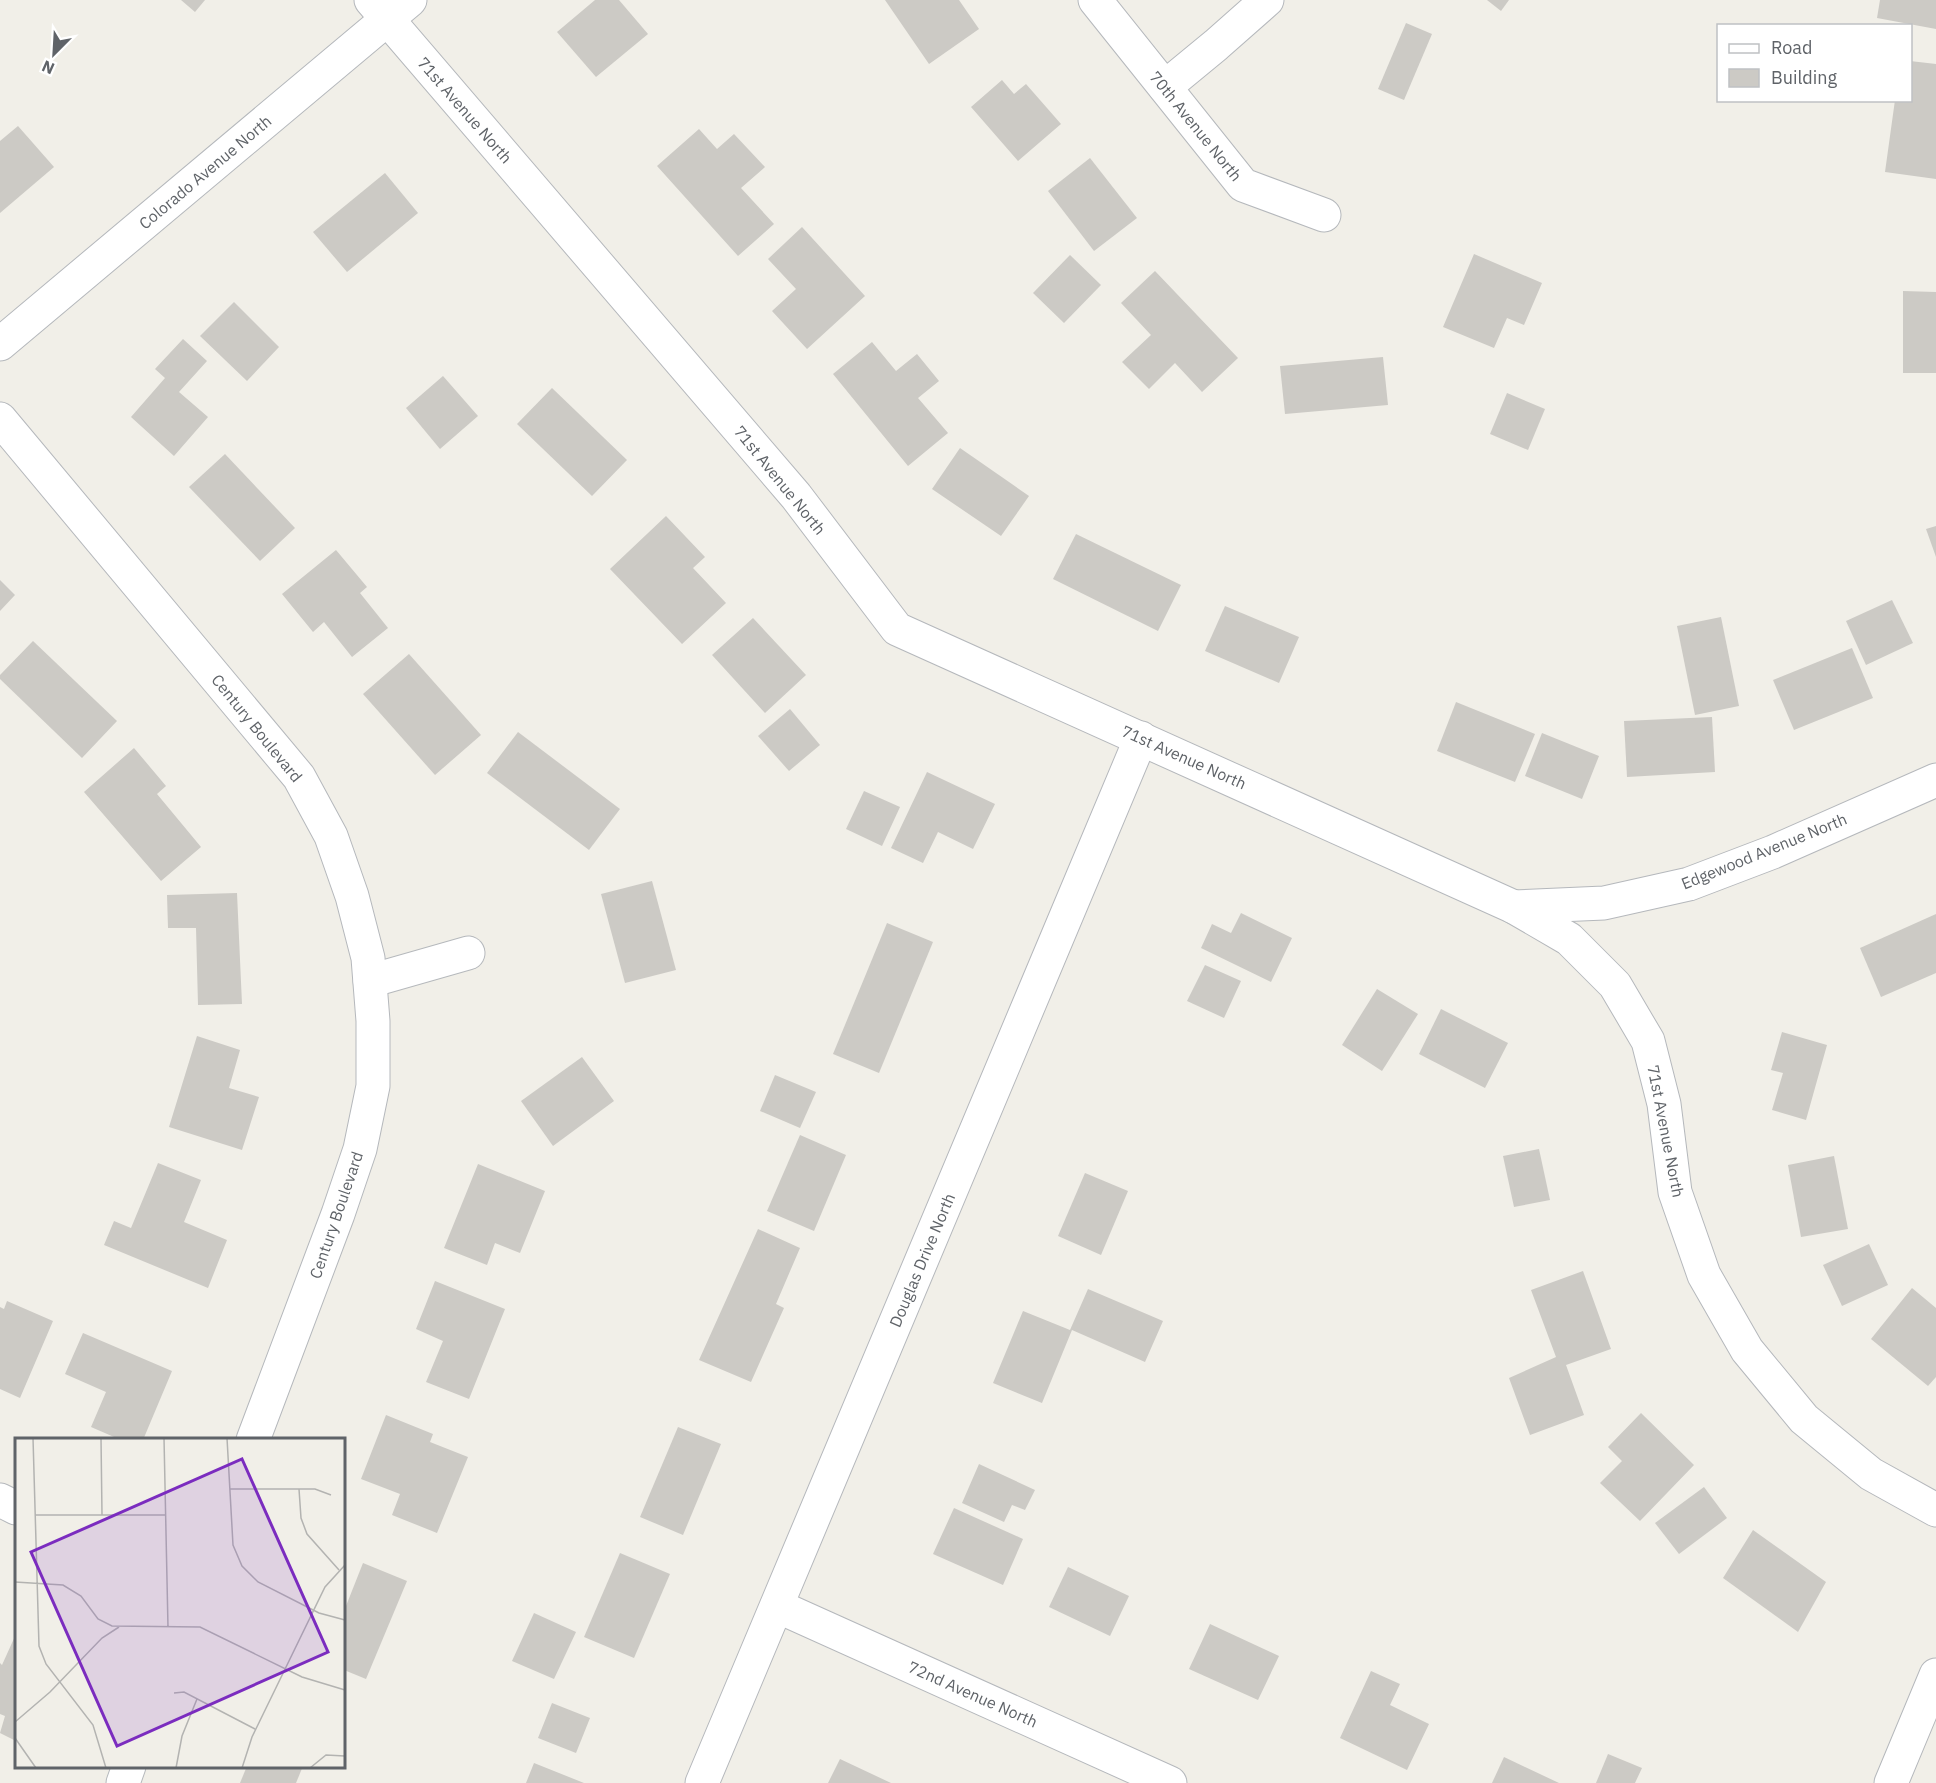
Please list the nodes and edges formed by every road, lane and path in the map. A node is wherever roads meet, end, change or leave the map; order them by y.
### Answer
1 (1095, 0) edge
2 (1267, 0) edge
3 (390, 6) edge
4 (1164, 87) junction
5 (1324, 215) dead end
6 (0, 344) edge
7 (0, 419) edge
8 (1141, 738) junction
9 (1936, 780) edge
10 (1514, 907) junction
11 (468, 953) dead end
12 (369, 981) junction
13 (254, 1438) edge
14 (0, 1500) edge
15 (15, 1508) edge
16 (1936, 1510) edge
17 (777, 1606) junction
18 (1936, 1675) edge
19 (129, 1768) edge
20 (123, 1783) edge
21 (702, 1783) edge
22 (1170, 1783) edge
23 (1891, 1783) edge

1 - 4 street, 70th Avenue North
2 - 4 street
3 - 6 street, Colorado Avenue North
3 - 8 street, 71st Avenue North
4 - 5 street, 70th Avenue North
7 - 12 street, Century Boulevard
8 - 10 street, 71st Avenue North
8 - 17 street, Douglas Drive North
9 - 10 street, Edgewood Avenue North
10 - 16 street, 71st Avenue North
11 - 12 street
12 - 13 street, Century Boulevard
14 - 15 street
17 - 21 street, Douglas Drive North
17 - 22 street, 72nd Avenue North
18 - 23 street
19 - 20 street

